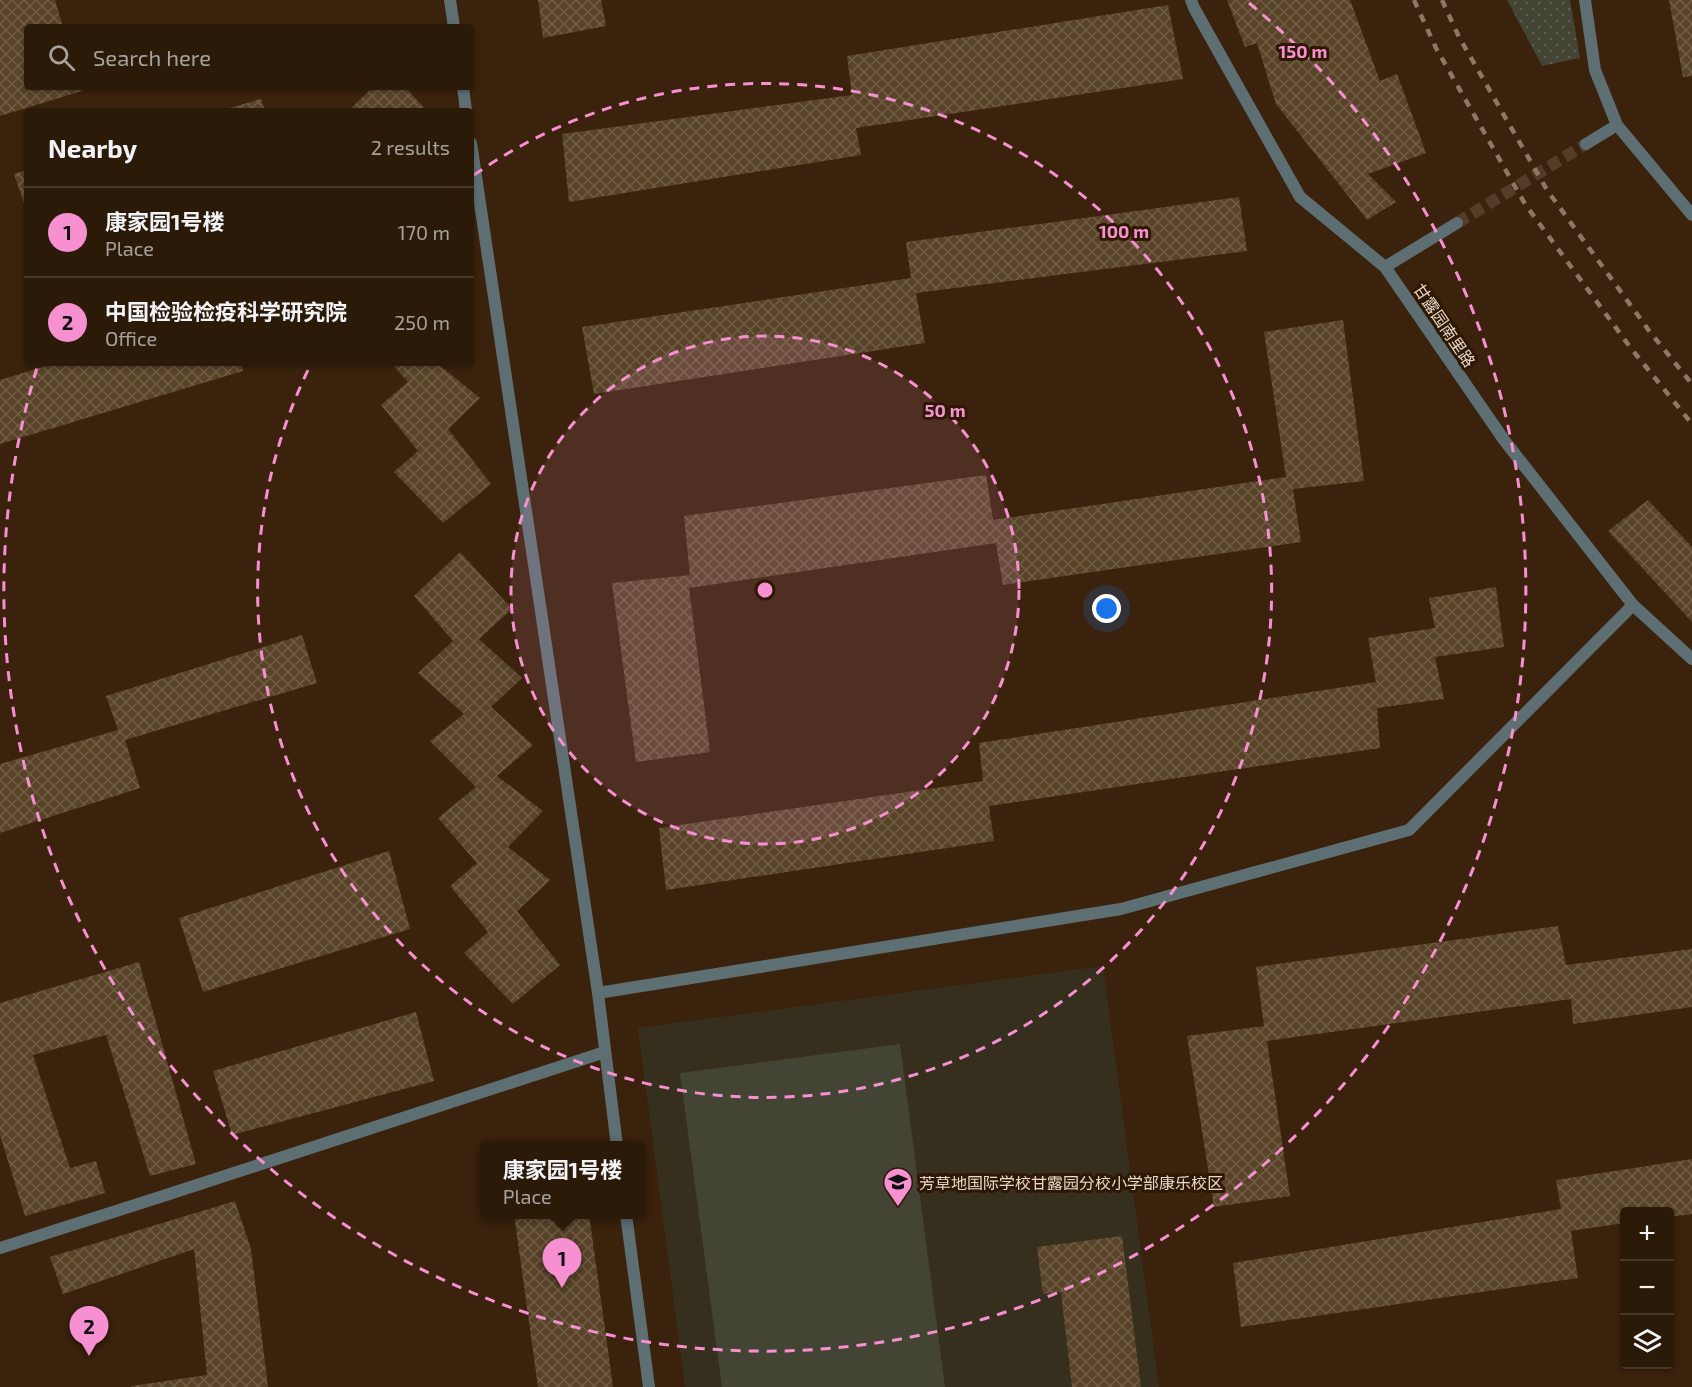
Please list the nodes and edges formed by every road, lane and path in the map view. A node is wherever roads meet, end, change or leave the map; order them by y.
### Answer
1 (450, 0) edge
2 (1191, 0) edge
3 (1585, 0) edge
4 (454, 24) edge
5 (463, 90) edge
6 (466, 108) edge
7 (1617, 125) junction
8 (1586, 144) tunnel mouth
9 (474, 163) edge
10 (1692, 215) edge
11 (1457, 223) tunnel mouth
12 (1386, 267) junction
13 (1633, 605) junction
14 (1692, 659) edge
15 (598, 993) junction
16 (605, 1052) junction
17 (616, 1141) edge
18 (627, 1219) edge
19 (0, 1248) edge
20 (649, 1387) edge

1 - 4 street
2 - 12 street, 甘露园南里路
3 - 7 street
5 - 6 street
7 - 8 street
7 - 10 street
9 - 15 street
11 - 12 street
12 - 13 street, 甘露园南里路
13 - 14 street, 甘露园南里路
13 - 15 street
15 - 16 street
16 - 17 street
16 - 19 street
18 - 20 street

